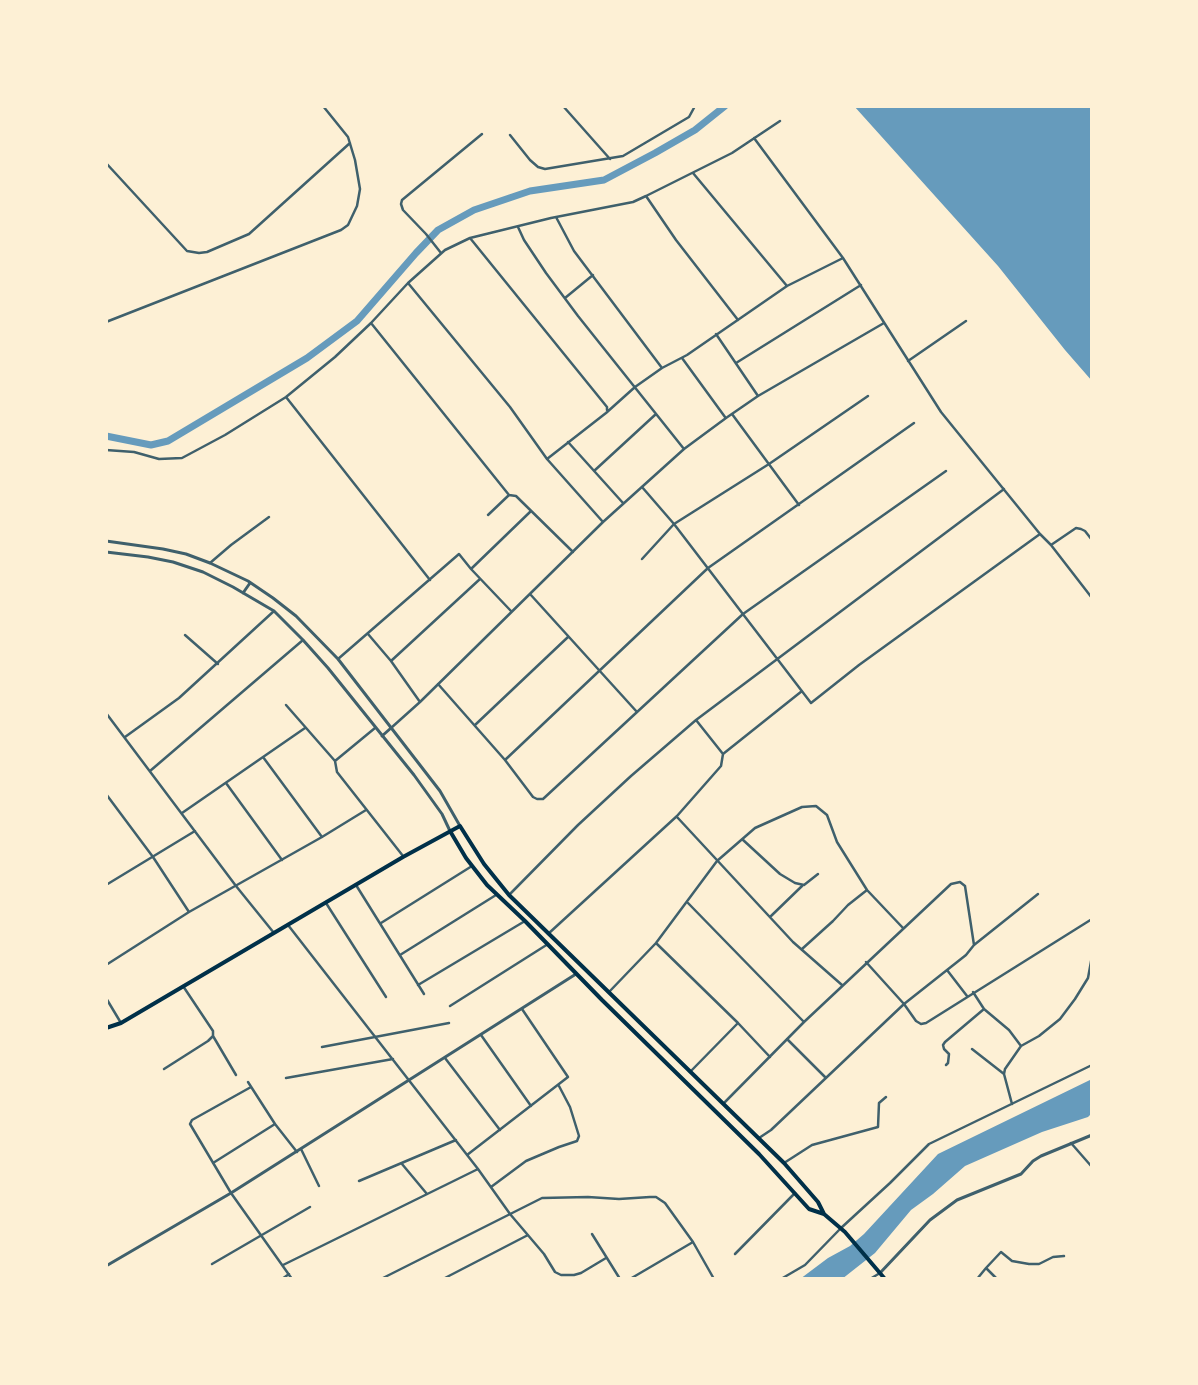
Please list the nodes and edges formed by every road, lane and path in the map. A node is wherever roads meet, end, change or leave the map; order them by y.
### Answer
1 (323, 106) edge
2 (563, 106) edge
3 (695, 106) edge
4 (780, 121) dead end
5 (482, 134) dead end
6 (510, 135) dead end
7 (754, 138) junction
8 (350, 143) junction
9 (610, 159) junction
10 (106, 163) edge
11 (693, 173) junction
12 (646, 196) junction
13 (556, 217) junction
14 (518, 227) junction
15 (470, 238) junction
16 (440, 252) junction
17 (843, 258) junction
18 (593, 275) junction
19 (408, 283) junction
20 (787, 286) junction
21 (861, 286) junction
22 (565, 298) junction
23 (738, 320) junction
24 (966, 321) dead end
25 (106, 322) edge
26 (884, 322) junction
27 (371, 323) junction
28 (716, 334) junction
29 (682, 358) junction
30 (908, 361) junction
31 (736, 363) junction
32 (662, 368) junction
33 (635, 386) junction
34 (758, 396) junction
35 (868, 396) dead end
36 (286, 397) junction
37 (607, 410) junction
38 (656, 414) junction
39 (732, 414) junction
40 (726, 418) junction
41 (914, 423) dead end
42 (568, 442) junction
43 (684, 449) junction
44 (106, 450) edge
45 (547, 459) junction
46 (769, 464) junction
47 (594, 471) junction
48 (946, 471) dead end
49 (642, 487) junction
50 (1004, 490) junction
51 (509, 495) junction
52 (623, 503) junction
53 (799, 505) junction
54 (531, 511) junction
55 (488, 515) dead end
56 (269, 517) dead end
57 (603, 522) junction
58 (674, 524) junction
59 (1040, 534) junction
60 (1092, 540) edge
61 (106, 541) edge
62 (1051, 545) junction
63 (106, 552) edge
64 (572, 552) junction
65 (642, 559) dead end
66 (210, 563) junction
67 (708, 568) junction
68 (471, 569) junction
69 (480, 579) junction
70 (430, 580) junction
71 (250, 583) junction
72 (243, 593) junction
73 (530, 594) junction
74 (1092, 598) edge
75 (274, 611) junction
76 (512, 611) junction
77 (743, 614) junction
78 (368, 634) junction
79 (184, 635) dead end
80 (568, 637) junction
81 (303, 640) junction
82 (777, 658) junction
83 (338, 659) junction
84 (391, 661) junction
85 (218, 664) junction
86 (599, 671) junction
87 (438, 684) junction
88 (803, 691) junction
89 (420, 702) junction
90 (286, 705) dead end
91 (637, 712) junction
92 (106, 713) edge
93 (696, 720) junction
94 (476, 725) junction
95 (305, 728) junction
96 (375, 728) junction
97 (391, 728) junction
98 (382, 736) junction
99 (124, 738) junction
100 (723, 754) junction
101 (262, 757) junction
102 (506, 760) junction
103 (335, 761) junction
104 (150, 772) junction
105 (226, 783) junction
106 (106, 794) edge
107 (366, 810) junction
108 (182, 813) junction
109 (677, 816) junction
110 (460, 826) junction
111 (195, 831) junction
112 (450, 831) junction
113 (322, 837) junction
114 (742, 838) junction
115 (153, 857) junction
116 (403, 857) junction
117 (282, 860) junction
118 (717, 861) junction
119 (472, 866) junction
120 (818, 874) dead end
121 (106, 885) edge
122 (356, 885) junction
123 (236, 886) junction
124 (802, 886) junction
125 (867, 890) junction
126 (1038, 894) dead end
127 (497, 895) junction
128 (509, 895) junction
129 (326, 903) junction
130 (687, 903) junction
131 (188, 912) junction
132 (770, 917) junction
133 (1092, 920) edge
134 (525, 921) junction
135 (381, 923) junction
136 (288, 925) junction
137 (903, 928) junction
138 (274, 933) junction
139 (548, 934) junction
140 (656, 943) junction
141 (548, 944) junction
142 (974, 946) junction
143 (802, 949) junction
144 (400, 955) junction
145 (1092, 956) edge
146 (866, 962) junction
147 (106, 964) edge
148 (947, 970) junction
149 (576, 974) junction
150 (418, 985) junction
151 (183, 986) junction
152 (842, 986) junction
153 (973, 992) junction
154 (608, 993) junction
155 (424, 994) dead end
156 (967, 996) junction
157 (386, 997) dead end
158 (106, 998) edge
159 (904, 1004) junction
160 (450, 1006) dead end
161 (522, 1009) junction
162 (984, 1009) junction
163 (804, 1022) junction
164 (121, 1023) junction
165 (449, 1023) dead end
166 (738, 1023) junction
167 (106, 1028) edge
168 (651, 1034) junction
169 (481, 1035) junction
170 (213, 1036) junction
171 (376, 1038) junction
172 (787, 1039) junction
173 (644, 1041) junction
174 (1021, 1046) junction
175 (322, 1047) dead end
176 (972, 1049) dead end
177 (770, 1057) junction
178 (445, 1058) junction
179 (393, 1059) junction
180 (946, 1065) dead end
181 (1092, 1065) edge
182 (164, 1069) dead end
183 (690, 1072) junction
184 (1004, 1074) junction
185 (236, 1075) dead end
186 (286, 1078) dead end
187 (825, 1078) junction
188 (410, 1080) junction
189 (248, 1082) dead end
190 (559, 1086) junction
191 (251, 1087) junction
192 (886, 1097) dead end
193 (723, 1104) junction
194 (1012, 1104) junction
195 (531, 1106) junction
196 (275, 1124) junction
197 (500, 1130) junction
198 (1092, 1134) edge
199 (759, 1138) junction
200 (456, 1140) junction
201 (1071, 1143) junction
202 (299, 1150) junction
203 (467, 1155) junction
204 (213, 1163) junction
205 (784, 1163) junction
206 (402, 1164) junction
207 (1092, 1167) edge
208 (478, 1169) junction
209 (359, 1181) dead end
210 (319, 1186) dead end
211 (491, 1187) junction
212 (231, 1193) junction
213 (795, 1193) junction
214 (427, 1194) junction
215 (310, 1206) dead end
216 (510, 1214) junction
217 (824, 1214) junction
218 (840, 1228) junction
219 (528, 1234) junction
220 (592, 1234) dead end
221 (262, 1235) junction
222 (693, 1242) junction
223 (734, 1254) dead end
224 (1064, 1256) dead end
225 (606, 1258) junction
226 (212, 1264) dead end
227 (283, 1265) junction
228 (106, 1266) edge
229 (986, 1268) junction
230 (879, 1271) junction
231 (289, 1274) junction
232 (282, 1279) edge
233 (292, 1279) edge
234 (381, 1279) edge
235 (443, 1279) edge
236 (620, 1279) edge
237 (630, 1279) edge
238 (714, 1279) edge
239 (781, 1279) edge
240 (870, 1279) edge
241 (885, 1279) edge
242 (977, 1279) edge
243 (997, 1279) edge

1 - 8 street
2 - 9 street
3 - 9 street
4 - 7 street
5 - 16 street
6 - 9 street
7 - 11 street
7 - 17 street
8 - 10 street
8 - 25 street
11 - 12 street
11 - 20 street
12 - 13 street
12 - 23 street
13 - 14 street
13 - 18 street
14 - 15 street
14 - 22 street
15 - 16 street
15 - 37 street
16 - 19 street
17 - 20 street
17 - 21 street
18 - 22 street
18 - 32 street
19 - 27 street
19 - 45 street
20 - 23 street
21 - 26 street
21 - 31 street
22 - 33 street
23 - 28 street
24 - 30 street
26 - 30 street
26 - 34 street
27 - 36 street
27 - 51 street
28 - 29 street
28 - 31 street
29 - 32 street
29 - 40 street
30 - 50 street
31 - 34 street
32 - 33 street
33 - 37 street
33 - 38 street
34 - 39 street
35 - 46 street
36 - 44 street
36 - 70 street
37 - 42 street
38 - 43 street
38 - 47 street
39 - 40 street
39 - 46 street
40 - 43 street
41 - 53 street
42 - 45 street
42 - 47 street
43 - 49 street
45 - 57 street
46 - 53 street
46 - 58 street
47 - 52 street
48 - 77 street
49 - 52 street
49 - 58 street
50 - 59 street
50 - 82 street
51 - 54 street
51 - 55 street
52 - 57 street
53 - 67 street
54 - 64 street
54 - 68 street
56 - 66 street
57 - 64 street
58 - 65 street
58 - 67 street
59 - 62 street
59 - 88 street
60 - 62 street
61 - 66 street
62 - 74 street
63 - 72 street
64 - 73 street
66 - 71 street
67 - 77 street
67 - 86 street
68 - 69 street
68 - 70 street
69 - 76 street
69 - 84 street
70 - 78 street
71 - 72 street
71 - 83 street
72 - 75 street
73 - 76 street
73 - 80 street
75 - 81 street
75 - 85 street
76 - 87 street
77 - 82 street
77 - 91 street
78 - 83 street
78 - 84 street
79 - 85 street
80 - 86 street
80 - 94 street
81 - 96 street
81 - 104 street
82 - 88 street
82 - 93 street
83 - 97 street
84 - 89 street
85 - 99 street
86 - 91 street
86 - 102 street
87 - 89 street
87 - 94 street
88 - 100 street
89 - 97 street
90 - 95 street
91 - 102 street
92 - 99 street
93 - 100 street
93 - 128 street
94 - 102 street
95 - 101 street
95 - 103 street
96 - 98 street
96 - 103 street
97 - 98 street
97 - 110 street
98 - 112 street
99 - 104 street
100 - 109 street
101 - 105 street
101 - 113 street
103 - 107 street
104 - 108 street
105 - 108 street
105 - 117 street
106 - 115 street
107 - 113 street
107 - 116 street
108 - 111 street
109 - 118 street
109 - 139 street
110 - 112 main road
110 - 128 main road
111 - 115 street
111 - 123 street
112 - 116 main road
112 - 119 main road
113 - 117 street
114 - 118 street
114 - 124 street
114 - 125 street
115 - 121 street
115 - 131 street
116 - 122 main road
117 - 123 street
118 - 130 street
118 - 132 street
119 - 127 main road
119 - 135 street
120 - 124 street
122 - 129 main road
122 - 135 street
123 - 131 street
123 - 138 street
124 - 132 street
125 - 137 street
125 - 143 street
126 - 142 street
127 - 134 main road
127 - 144 street
128 - 139 main road
129 - 136 main road
129 - 157 street
130 - 140 street
130 - 163 street
131 - 147 street
132 - 143 street
133 - 153 street
134 - 141 main road
134 - 150 street
135 - 144 street
136 - 138 main road
136 - 171 street
137 - 142 street
137 - 146 street
138 - 151 main road
139 - 154 main road
140 - 154 street
140 - 166 street
141 - 149 main road
141 - 160 street
142 - 148 street
143 - 152 street
144 - 150 street
145 - 174 street
146 - 152 street
146 - 159 street
148 - 156 street
148 - 159 street
149 - 161 street
149 - 173 main road
150 - 155 street
151 - 164 main road
151 - 170 street
152 - 163 street
153 - 156 street
153 - 162 street
154 - 168 main road
156 - 159 street
158 - 164 street
159 - 187 street
161 - 169 street
161 - 190 street
162 - 174 street
162 - 180 street
163 - 172 street
164 - 167 main road
165 - 171 street
166 - 177 street
166 - 183 street
168 - 173 main road
168 - 183 main road
169 - 178 street
169 - 195 street
170 - 182 street
170 - 185 street
171 - 175 street
171 - 179 street
172 - 177 street
172 - 187 street
173 - 213 main road
174 - 184 street
176 - 184 street
177 - 193 street
178 - 188 street
178 - 197 street
179 - 186 street
179 - 188 street
181 - 194 street
183 - 193 main road
184 - 194 street
187 - 199 street
188 - 200 street
188 - 202 street
189 - 191 street
190 - 195 street
190 - 211 street
191 - 196 street
191 - 204 street
192 - 205 street
193 - 199 main road
194 - 218 street
195 - 197 street
196 - 202 street
196 - 204 street
197 - 203 street
198 - 201 street
199 - 205 main road
200 - 203 street
200 - 206 street
201 - 207 street
201 - 230 street
202 - 210 street
202 - 212 street
203 - 208 street
204 - 212 street
205 - 217 main road
206 - 209 street
206 - 214 street
208 - 211 street
208 - 214 street
211 - 216 street
212 - 221 street
212 - 228 street
213 - 217 main road
213 - 223 street
214 - 227 street
215 - 221 street
216 - 219 street
216 - 222 street
216 - 234 street
217 - 218 main road
218 - 230 main road
218 - 239 street
219 - 225 street
219 - 235 street
220 - 225 street
221 - 226 street
221 - 227 street
222 - 237 street
222 - 238 street
224 - 229 street
225 - 236 street
227 - 231 street
229 - 242 street
229 - 243 street
230 - 240 street
230 - 241 main road
231 - 232 street
231 - 233 street

